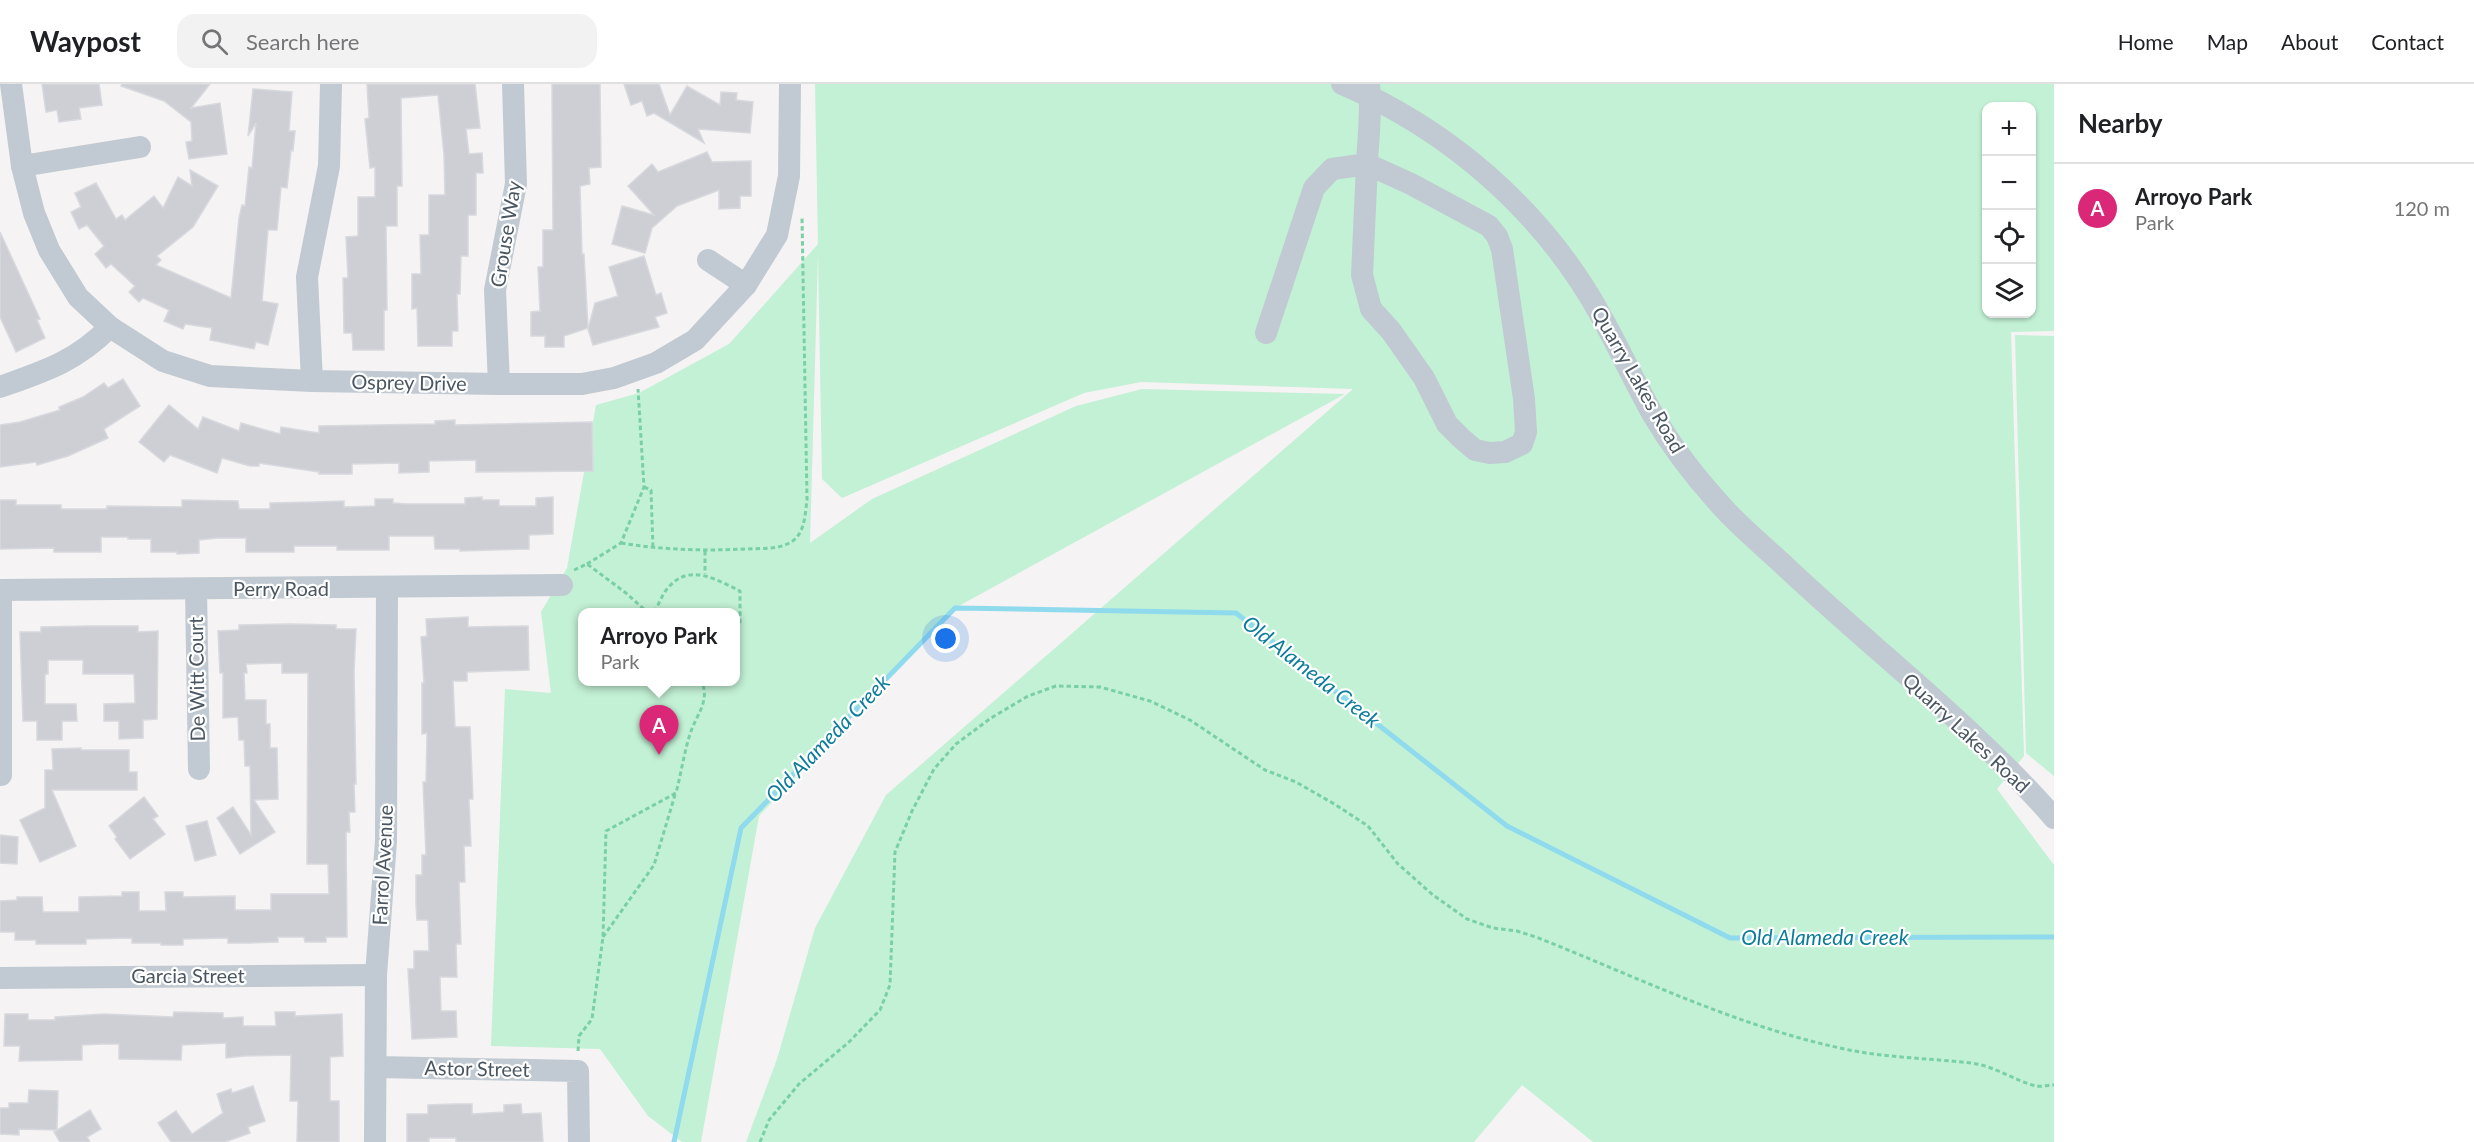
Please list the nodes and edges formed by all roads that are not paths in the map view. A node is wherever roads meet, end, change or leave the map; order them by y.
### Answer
1 (11, 84) edge
2 (331, 84) edge
3 (513, 84) edge
4 (790, 84) edge
5 (1342, 84) edge
6 (1370, 90) edge
7 (140, 147) dead end
8 (1367, 164) junction
9 (22, 166) junction
10 (708, 260) dead end
11 (746, 285) junction
12 (110, 327) junction
13 (1266, 333) dead end
14 (312, 381) junction
15 (499, 384) junction
16 (0, 387) edge
17 (565, 578) road end
18 (387, 588) junction
19 (196, 589) junction
20 (0, 590) edge
21 (199, 769) dead end
22 (1, 775) edge
23 (2054, 818) edge
24 (376, 975) junction
25 (0, 978) edge
26 (377, 1067) junction
27 (375, 1142) edge
28 (579, 1142) edge

1 - 9 street, Osprey Drive
2 - 14 street
3 - 15 street, Grouse Way
4 - 11 street, Osprey Drive
5 - 6 street, Quarry Lakes Road
6 - 8 street
6 - 23 street, Quarry Lakes Road
7 - 9 street
8 - 8 street
8 - 13 street
9 - 12 street, Osprey Drive
10 - 11 street
11 - 15 street, Osprey Drive
12 - 14 street, Osprey Drive
12 - 16 street
14 - 15 street, Osprey Drive
17 - 18 street, Perry Road
18 - 19 street, Perry Road
18 - 24 street, Farrol Avenue
19 - 20 street, Perry Road
19 - 21 street, De Witt Court
20 - 22 street
24 - 25 street, Garcia Street
24 - 26 street, Farrol Avenue
26 - 27 street, Farrol Avenue
26 - 28 street, Astor Street

